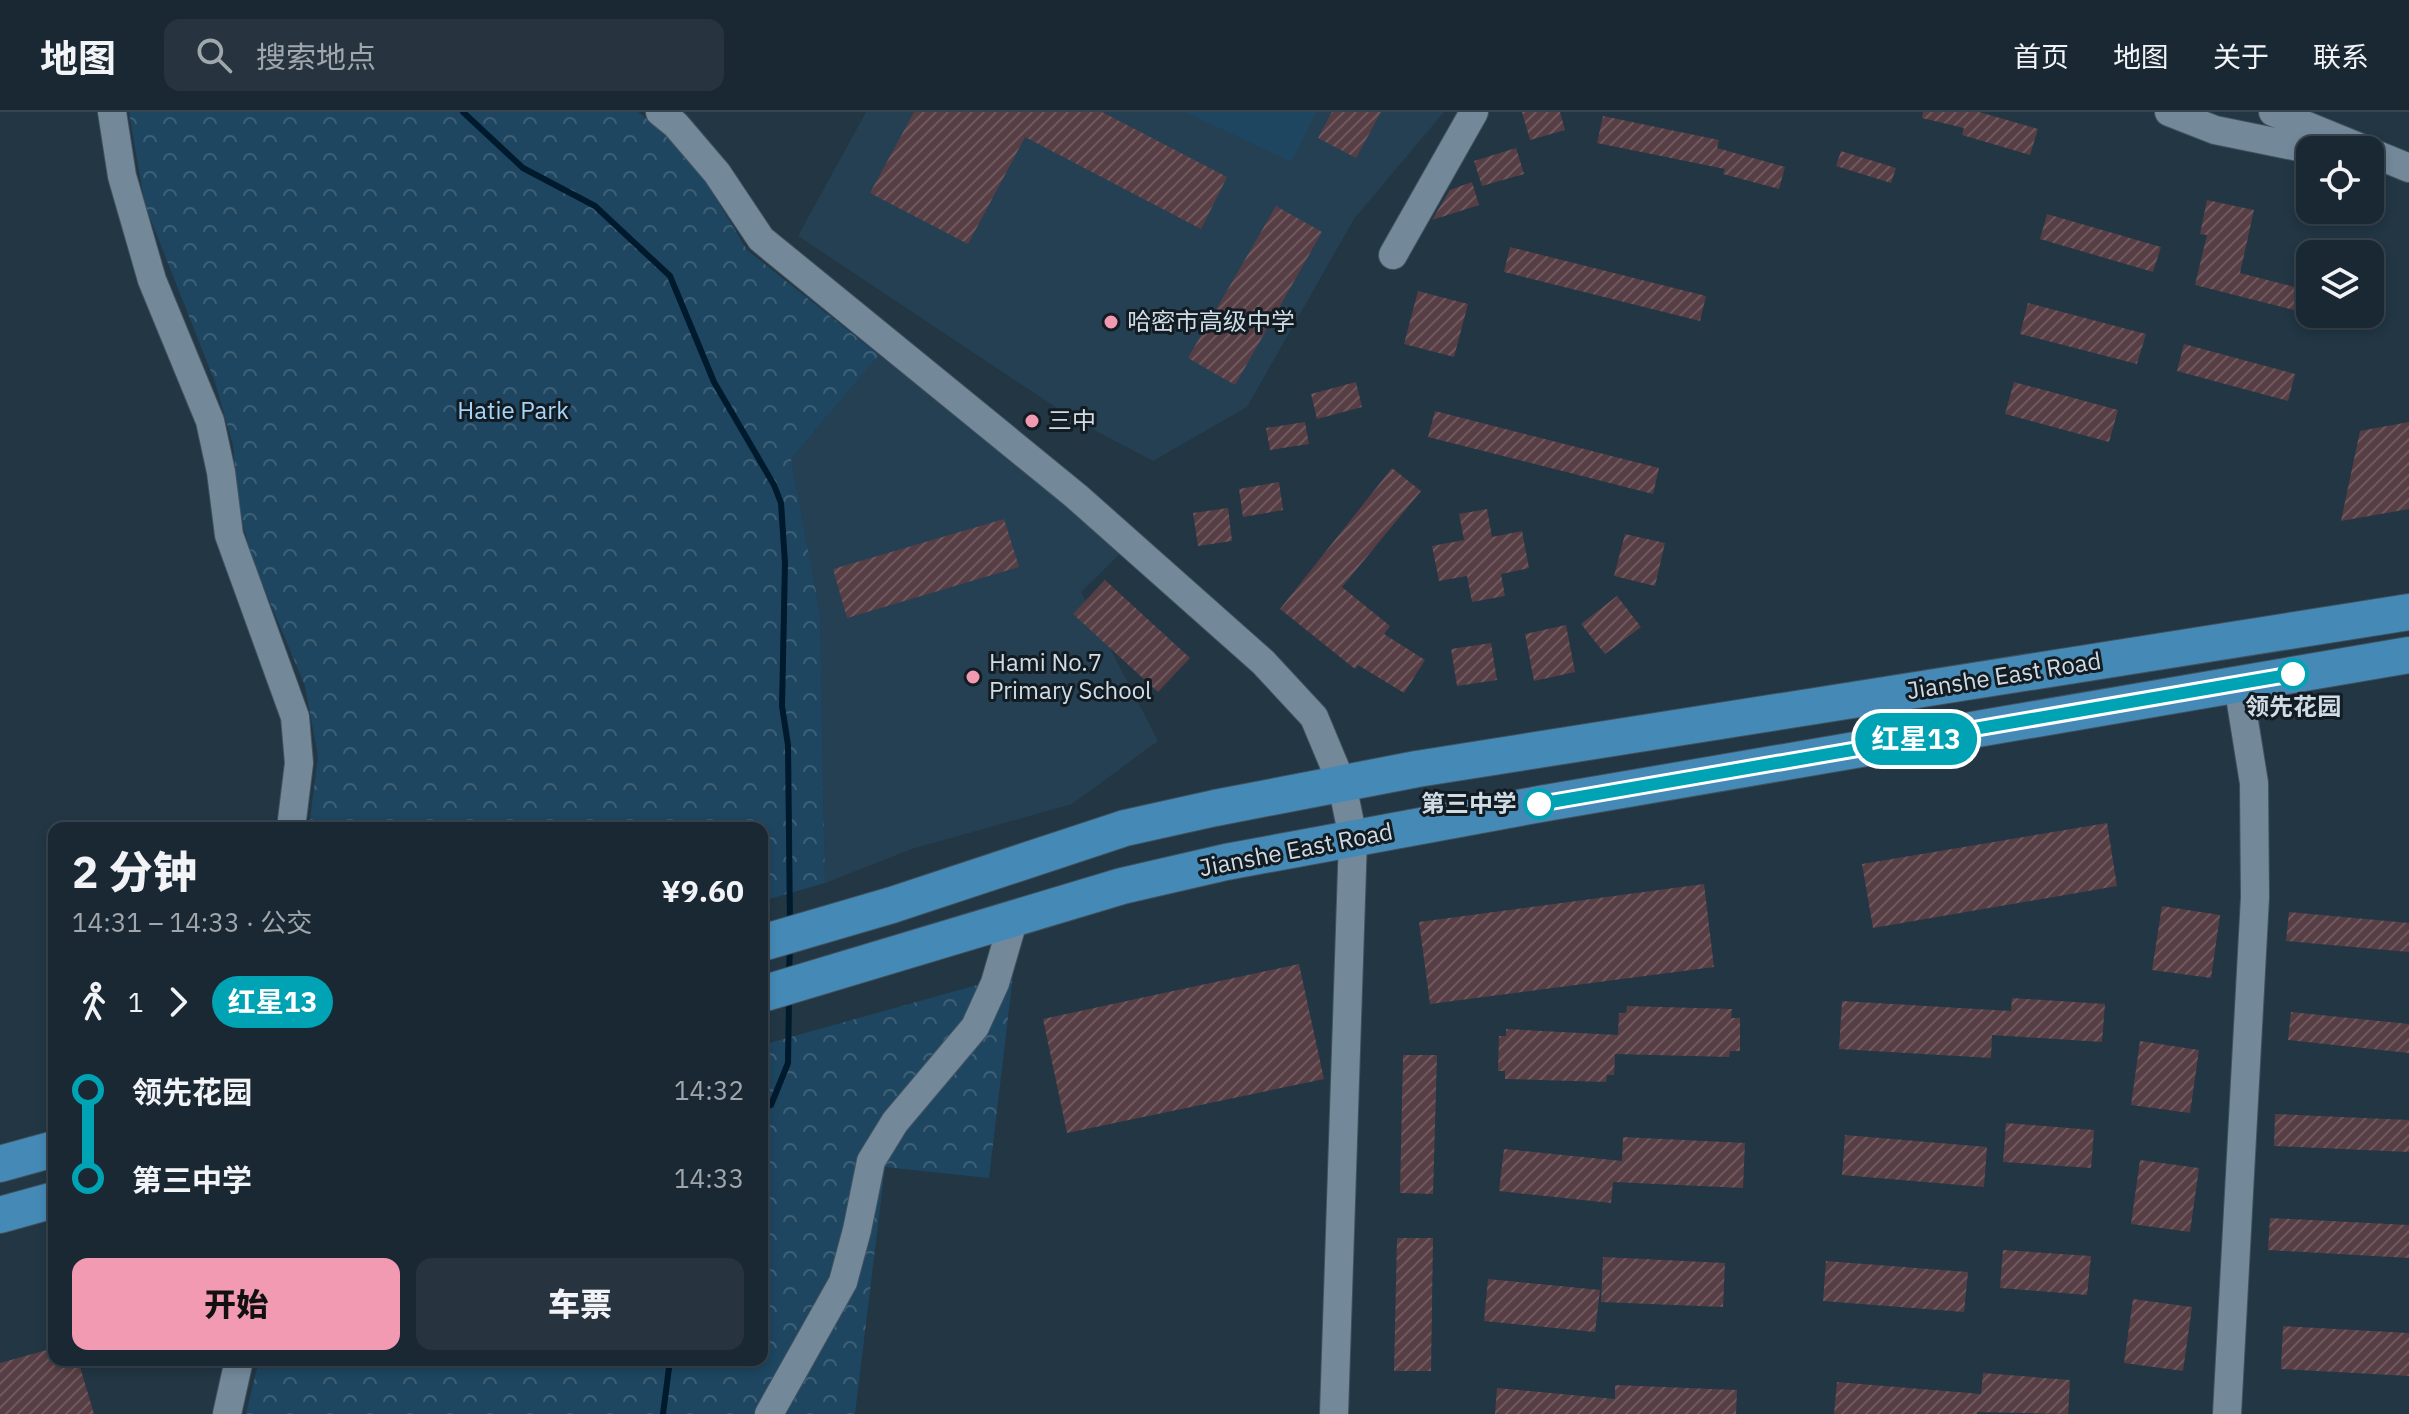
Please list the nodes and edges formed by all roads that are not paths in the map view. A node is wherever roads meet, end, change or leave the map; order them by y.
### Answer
1 (112, 112) edge
2 (660, 112) edge
3 (1474, 112) edge
4 (2169, 112) edge
5 (2273, 112) edge
6 (2331, 136) edge
7 (2296, 147) edge
8 (2384, 158) edge
9 (2384, 164) edge
10 (2409, 169) edge
11 (1393, 255) dead end
12 (2409, 612) edge
13 (2409, 655) edge
14 (2238, 684) junction
15 (1342, 784) junction
16 (292, 822) edge
17 (1353, 838) junction
18 (1014, 918) junction
19 (768, 941) edge
20 (768, 992) edge
21 (48, 1151) edge
22 (0, 1164) edge
23 (48, 1202) edge
24 (0, 1215) edge
25 (238, 1366) edge
26 (227, 1414) edge
27 (769, 1414) edge
28 (1334, 1414) edge
29 (2227, 1414) edge

1 - 16 street
2 - 15 street
3 - 11 street
4 - 7 street
5 - 6 street
8 - 10 street
9 - 10 street
12 - 15 main road, Jianshe East Road
13 - 14 main road, Jianshe East Road
14 - 17 main road, Jianshe East Road
14 - 29 street
15 - 17 street
15 - 19 main road, Jianshe East Road
17 - 18 main road, Jianshe East Road
17 - 28 street
18 - 20 main road, Jianshe East Road
18 - 27 street
21 - 22 main road
23 - 24 main road
25 - 26 street

